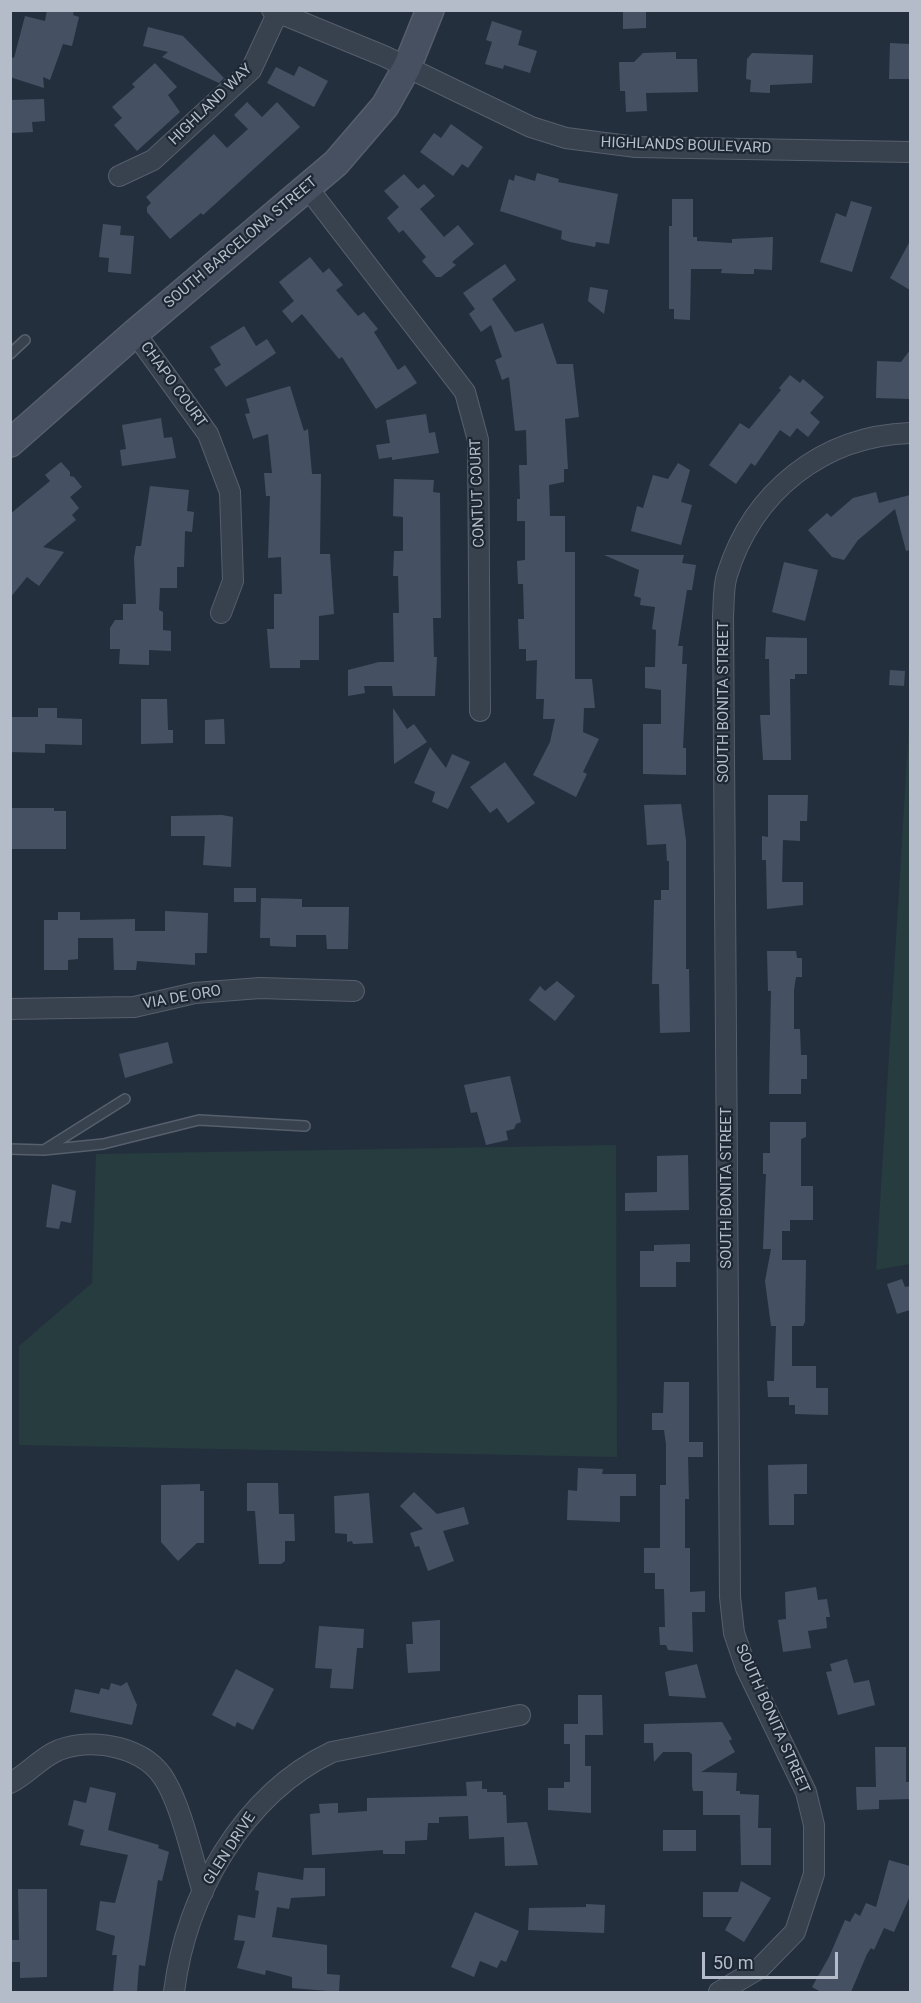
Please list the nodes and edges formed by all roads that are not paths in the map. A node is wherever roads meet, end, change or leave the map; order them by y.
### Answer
1 (430, 10) edge
2 (275, 11) edge
3 (407, 66) junction
4 (910, 152) edge
5 (119, 176) dead end
6 (308, 187) junction
7 (135, 333) junction
8 (26, 340) dead end
9 (10, 354) edge
10 (910, 432) edge
11 (10, 442) edge
12 (221, 613) dead end
13 (480, 711) dead end
14 (354, 991) dead end
15 (10, 1010) edge
16 (125, 1099) dead end
17 (305, 1126) dead end
18 (10, 1149) edge
19 (44, 1150) junction
20 (520, 1715) dead end
21 (10, 1784) edge
22 (203, 1892) junction
23 (174, 1992) edge
24 (719, 1992) edge

1 - 3 main road, SOUTH BARCELONA STREET
2 - 3 street, HIGHLANDS BOULEVARD
2 - 5 street, HIGHLAND WAY
3 - 4 street, HIGHLANDS BOULEVARD
3 - 6 main road, SOUTH BARCELONA STREET
6 - 7 main road, SOUTH BARCELONA STREET
6 - 13 street, CONTUT COURT
7 - 11 main road, SOUTH BARCELONA STREET
7 - 12 street, CHAPO COURT
8 - 9 lane
10 - 24 street, SOUTH BONITA STREET
14 - 15 street, VIA DE ORO
16 - 19 lane
17 - 19 lane
18 - 19 lane
20 - 22 street, GLEN DRIVE
21 - 22 street
22 - 23 street, GLEN DRIVE

